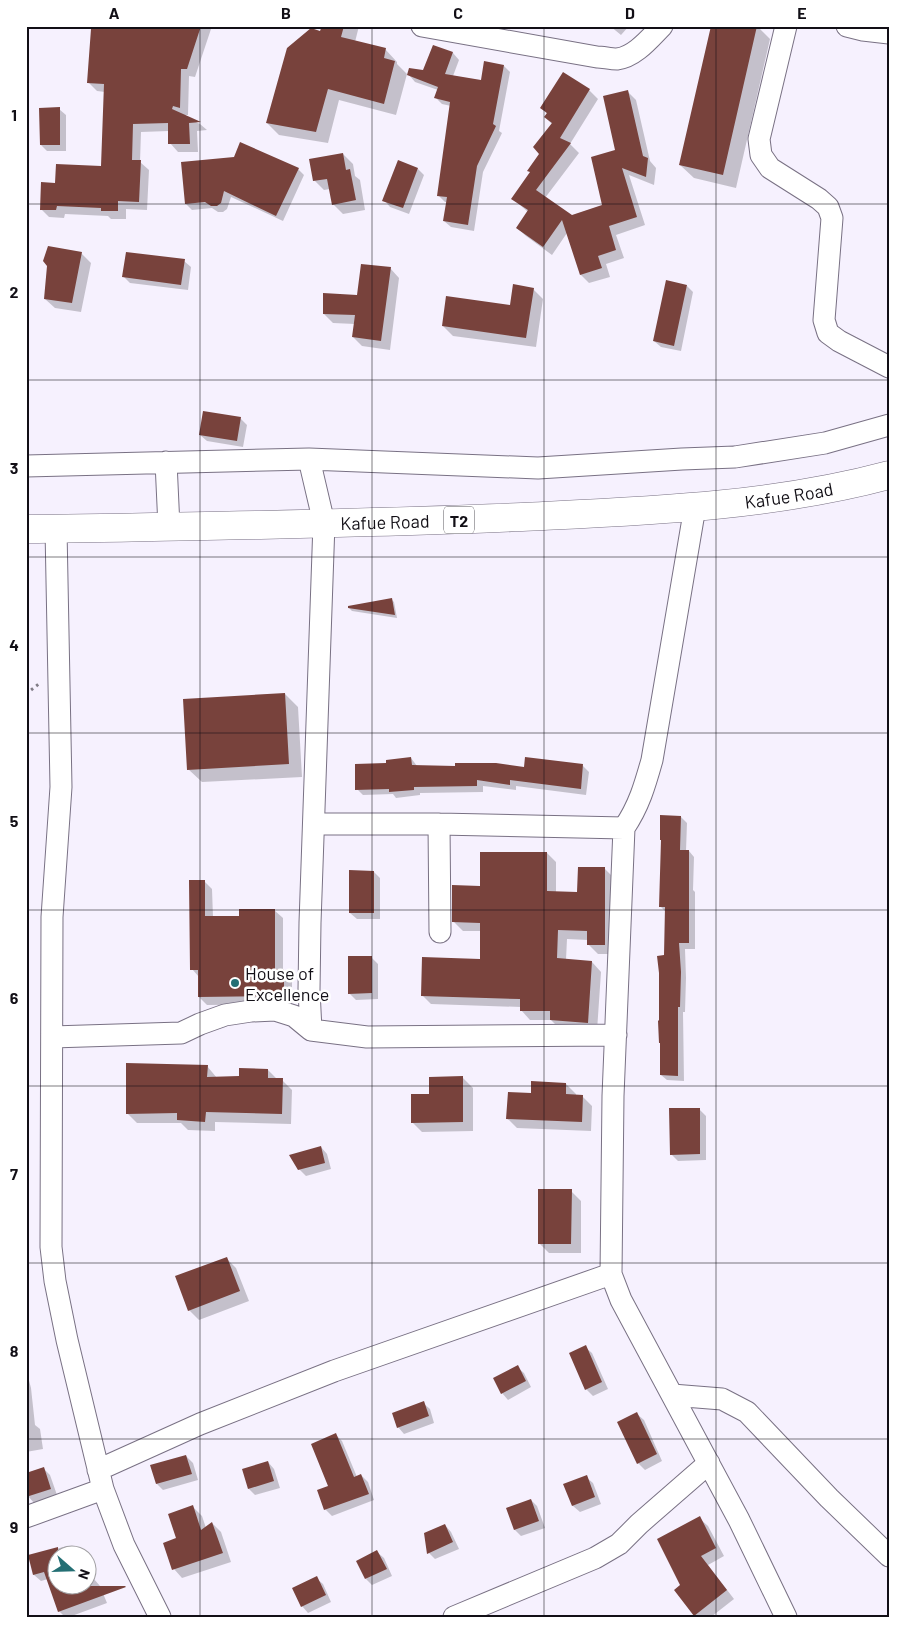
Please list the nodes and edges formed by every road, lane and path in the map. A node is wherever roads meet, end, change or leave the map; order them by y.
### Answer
1 (422, 26) edge
2 (662, 26) edge
3 (786, 26) edge
4 (848, 26) edge
5 (889, 33) edge
6 (889, 367) edge
7 (889, 425) edge
8 (309, 459) junction
9 (166, 462) junction
10 (26, 466) edge
11 (889, 475) edge
12 (695, 508) junction
13 (324, 523) junction
14 (169, 526) junction
15 (26, 529) edge
16 (56, 529) junction
17 (314, 824) junction
18 (439, 824) junction
19 (624, 828) junction
20 (440, 932) dead end
21 (311, 1030) junction
22 (616, 1035) junction
23 (52, 1037) junction
24 (611, 1274) junction
25 (672, 1395) junction
26 (709, 1463) junction
27 (101, 1480) junction
28 (26, 1517) edge
29 (889, 1556) edge
30 (160, 1617) edge
31 (454, 1617) edge
32 (786, 1617) edge

1 - 2 street
3 - 6 street
4 - 5 street
7 - 8 street
8 - 9 street
8 - 13 street
9 - 10 street
9 - 14 street
11 - 12 highway, Kafue Road / T2
12 - 13 highway, Kafue Road / T2
12 - 19 street
13 - 14 highway, Kafue Road / T2
13 - 17 street
14 - 16 highway, Kafue Road / T2
15 - 16 highway, Kafue Road / T2
16 - 23 street
17 - 18 street
17 - 21 street
18 - 19 street
18 - 20 street
19 - 22 street
21 - 22 street
21 - 23 street
22 - 24 street
23 - 27 street
24 - 25 street
24 - 27 street
25 - 26 street
25 - 29 street
26 - 31 street
26 - 32 street
27 - 28 street
27 - 30 street

